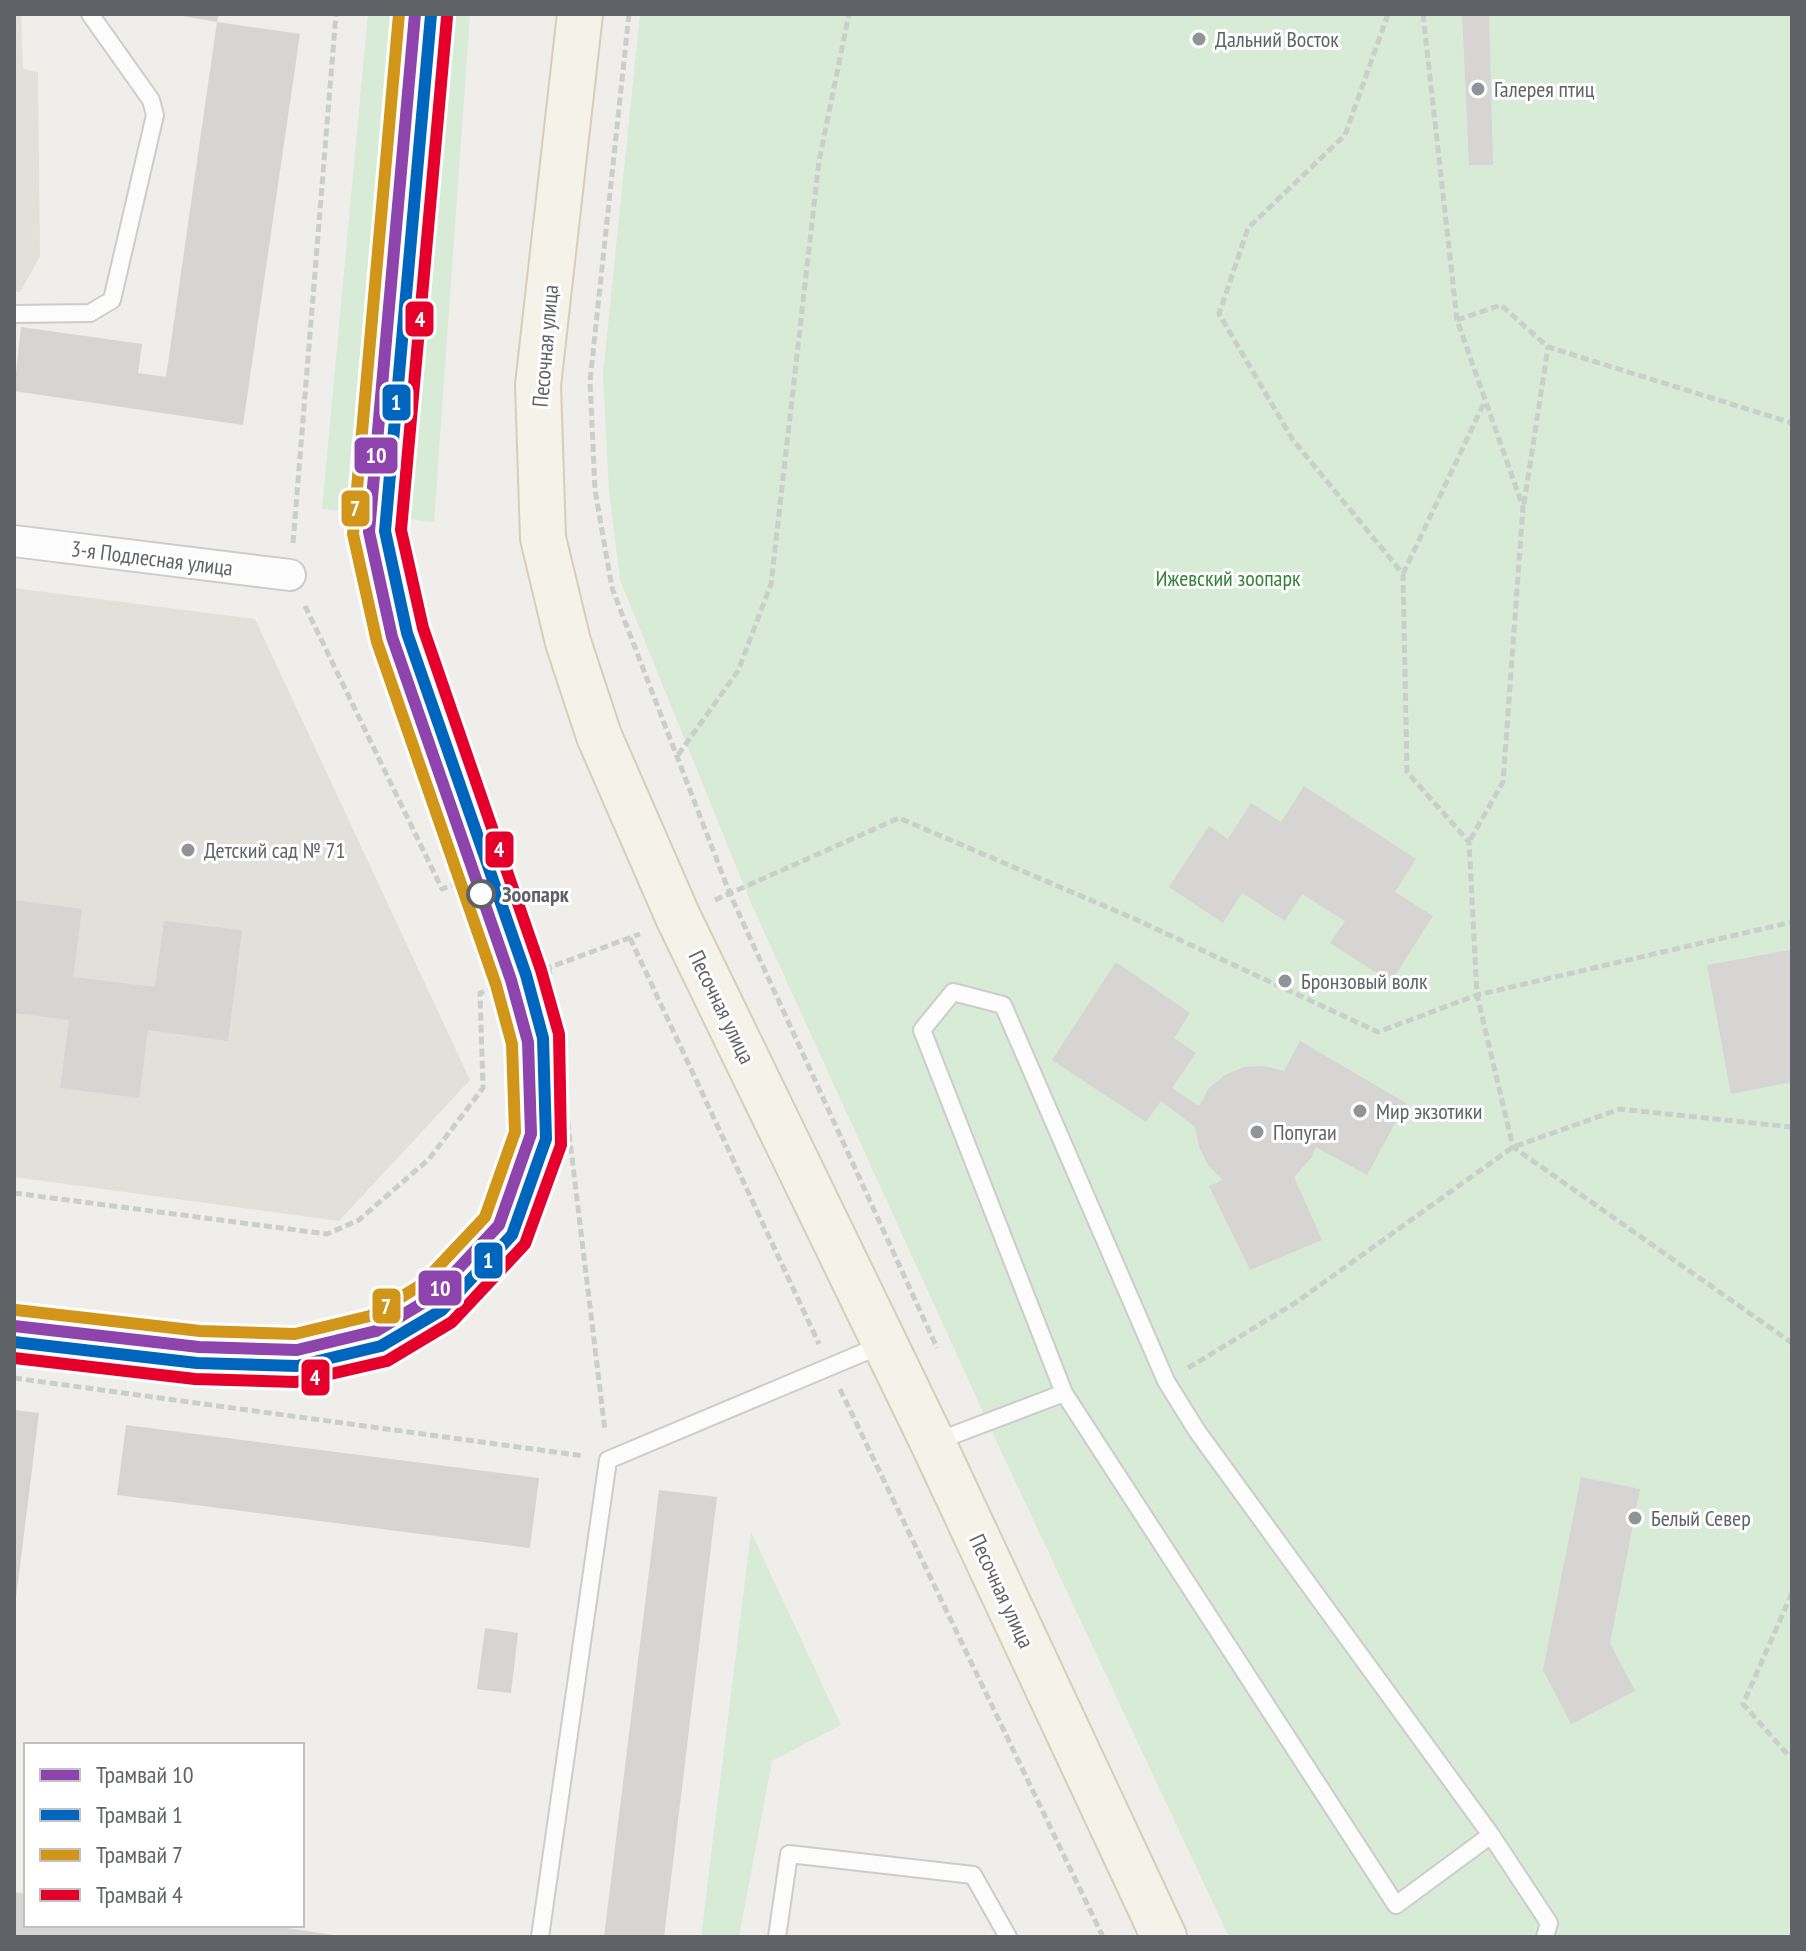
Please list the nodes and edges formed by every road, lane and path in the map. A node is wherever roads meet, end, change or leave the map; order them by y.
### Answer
1 (90, 14) edge
2 (336, 14) edge
3 (580, 14) edge
4 (629, 14) edge
5 (849, 14) edge
6 (1388, 14) edge
7 (1423, 14) edge
8 (14, 314) edge
9 (1457, 320) junction
10 (1548, 347) junction
11 (1485, 400) junction
12 (1792, 423) edge
13 (1523, 507) junction
14 (14, 541) edge
15 (1403, 574) junction
16 (290, 575) junction
17 (677, 755) junction
18 (1469, 842) junction
19 (486, 874) dead end
20 (730, 894) junction
21 (678, 917) junction
22 (1792, 922) edge
23 (630, 938) junction
24 (549, 967) junction
25 (1477, 995) junction
26 (1792, 1127) edge
27 (1513, 1147) junction
28 (14, 1193) edge
29 (885, 1343) junction
30 (1792, 1343) edge
31 (830, 1367) junction
32 (14, 1378) edge
33 (1166, 1381) junction
34 (1064, 1393) junction
35 (933, 1443) junction
36 (608, 1460) junction
37 (1792, 1593) edge
38 (1792, 1754) edge
39 (1491, 1835) junction
40 (1550, 1932) edge
41 (540, 1937) edge
42 (777, 1937) edge
43 (1008, 1937) edge
44 (1103, 1937) edge
45 (1164, 1937) edge

1 - 8 lane
2 - 16 path
3 - 21 main road, Песочная улица
4 - 17 path
5 - 17 path
6 - 15 path
7 - 9 path
9 - 10 path
9 - 11 path
10 - 12 path
10 - 13 path
11 - 13 path
11 - 15 path
13 - 18 path
14 - 16 street, 3-я Подлесная улица
15 - 18 path
16 - 19 path
17 - 20 path
18 - 25 path
20 - 21 path
20 - 25 path
21 - 23 path
21 - 29 main road, Песочная улица
22 - 25 path
23 - 24 path
23 - 31 path
24 - 28 path
24 - 36 path
25 - 27 path
26 - 27 path
27 - 30 path
27 - 33 path
29 - 31 lane
29 - 35 main road, Песочная улица
31 - 36 lane
31 - 44 path
32 - 36 path
33 - 34 lane
33 - 39 lane
34 - 35 lane
34 - 39 lane
35 - 45 main road, Песочная улица
36 - 41 lane
37 - 38 path
39 - 40 lane
42 - 43 lane

